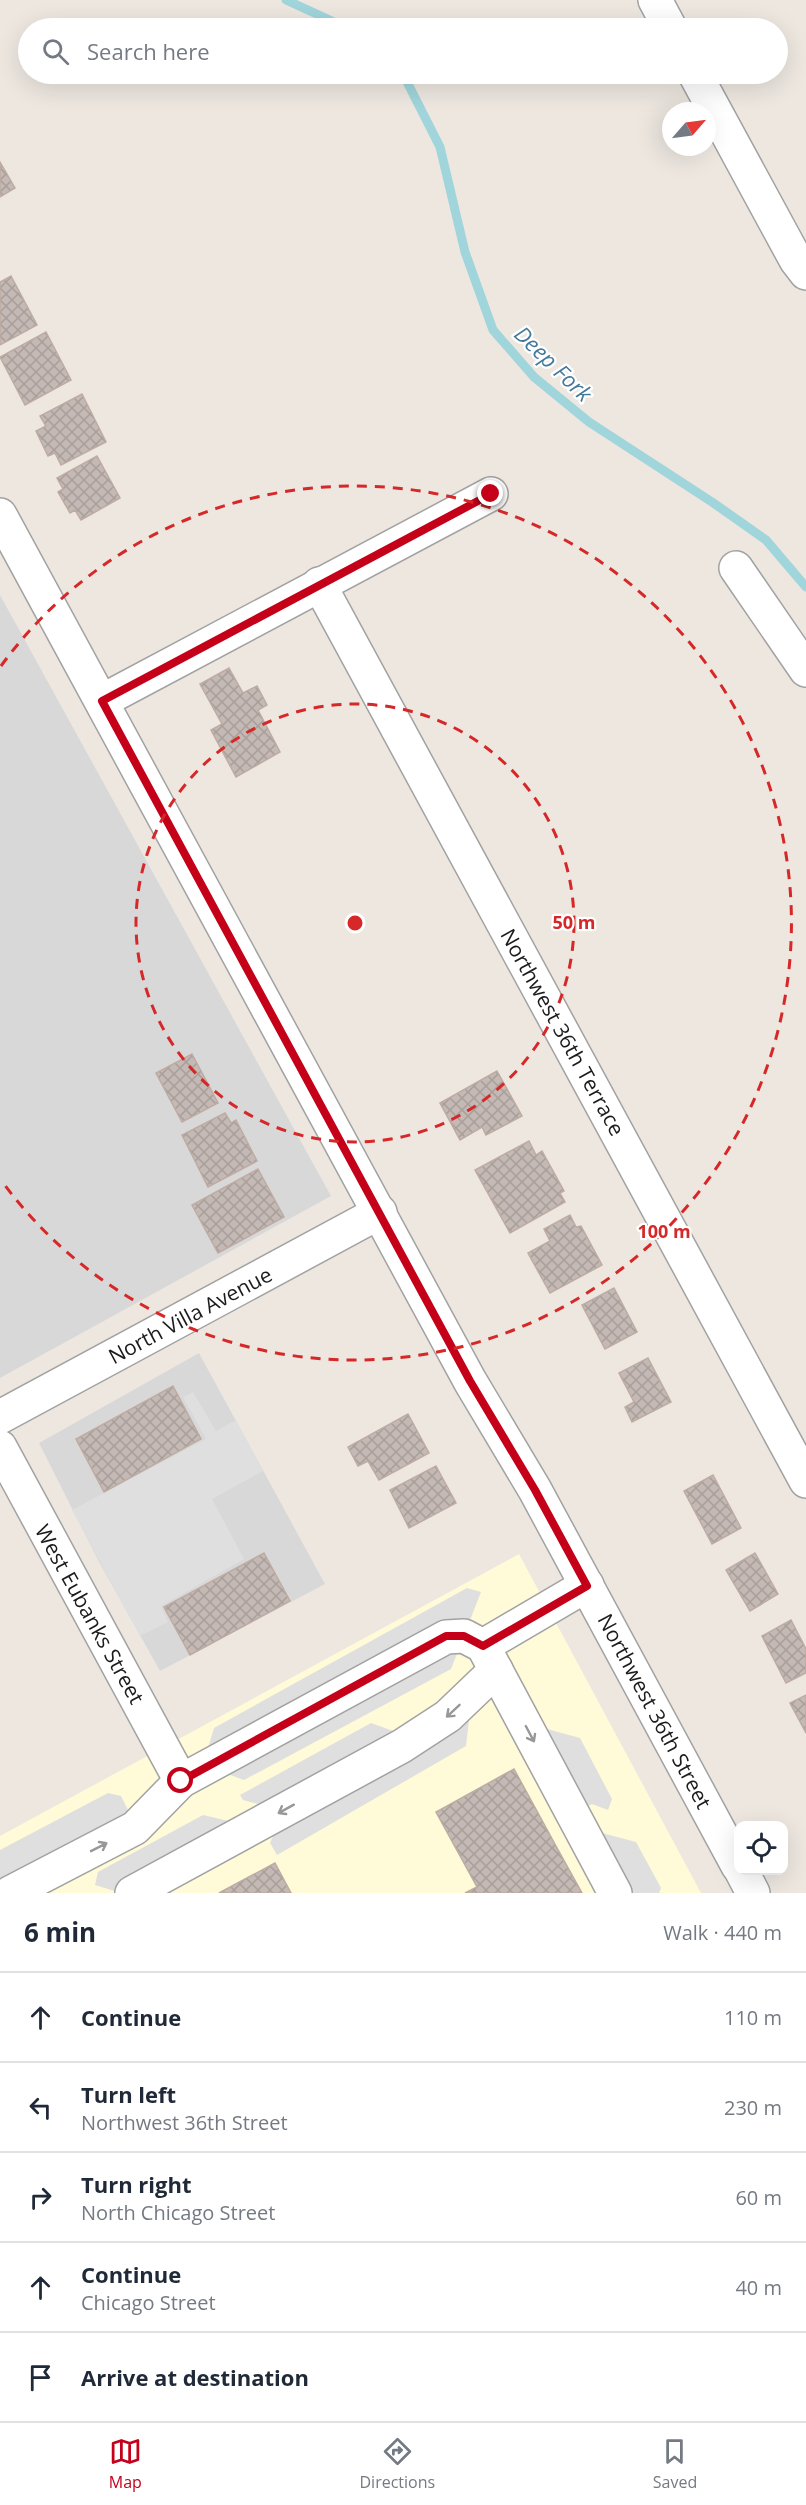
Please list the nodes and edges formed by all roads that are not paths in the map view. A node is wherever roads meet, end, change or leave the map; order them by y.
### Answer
1 (655, 0) edge
2 (665, 18) edge
3 (699, 84) edge
4 (806, 273) edge
5 (491, 494) dead end
6 (0, 515) edge
7 (736, 568) dead end
8 (319, 584) junction
9 (806, 670) edge
10 (102, 701) junction
11 (380, 1212) junction
12 (0, 1417) edge
13 (0, 1447) edge
14 (806, 1480) edge
15 (587, 1586) junction
16 (489, 1658) junction
17 (181, 1781) junction
18 (734, 1859) edge
19 (744, 1875) edge
20 (68, 1878) edge
21 (10, 1893) edge
22 (132, 1893) edge
23 (615, 1893) edge
24 (753, 1893) edge

1 - 2 street
3 - 4 street
5 - 8 street
6 - 10 street, Northwest 36th Street
7 - 9 street
8 - 10 street
8 - 14 street, Northwest 36th Terrace
10 - 11 street, Northwest 36th Street
11 - 12 street, North Villa Avenue
11 - 15 street, Northwest 36th Street
13 - 17 street, West Eubanks Street
15 - 16 street
15 - 18 street, Northwest 36th Street
16 - 17 street
16 -> 22 street
16 -> 23 street
20 -> 17 street
19 - 24 street
20 - 21 street

